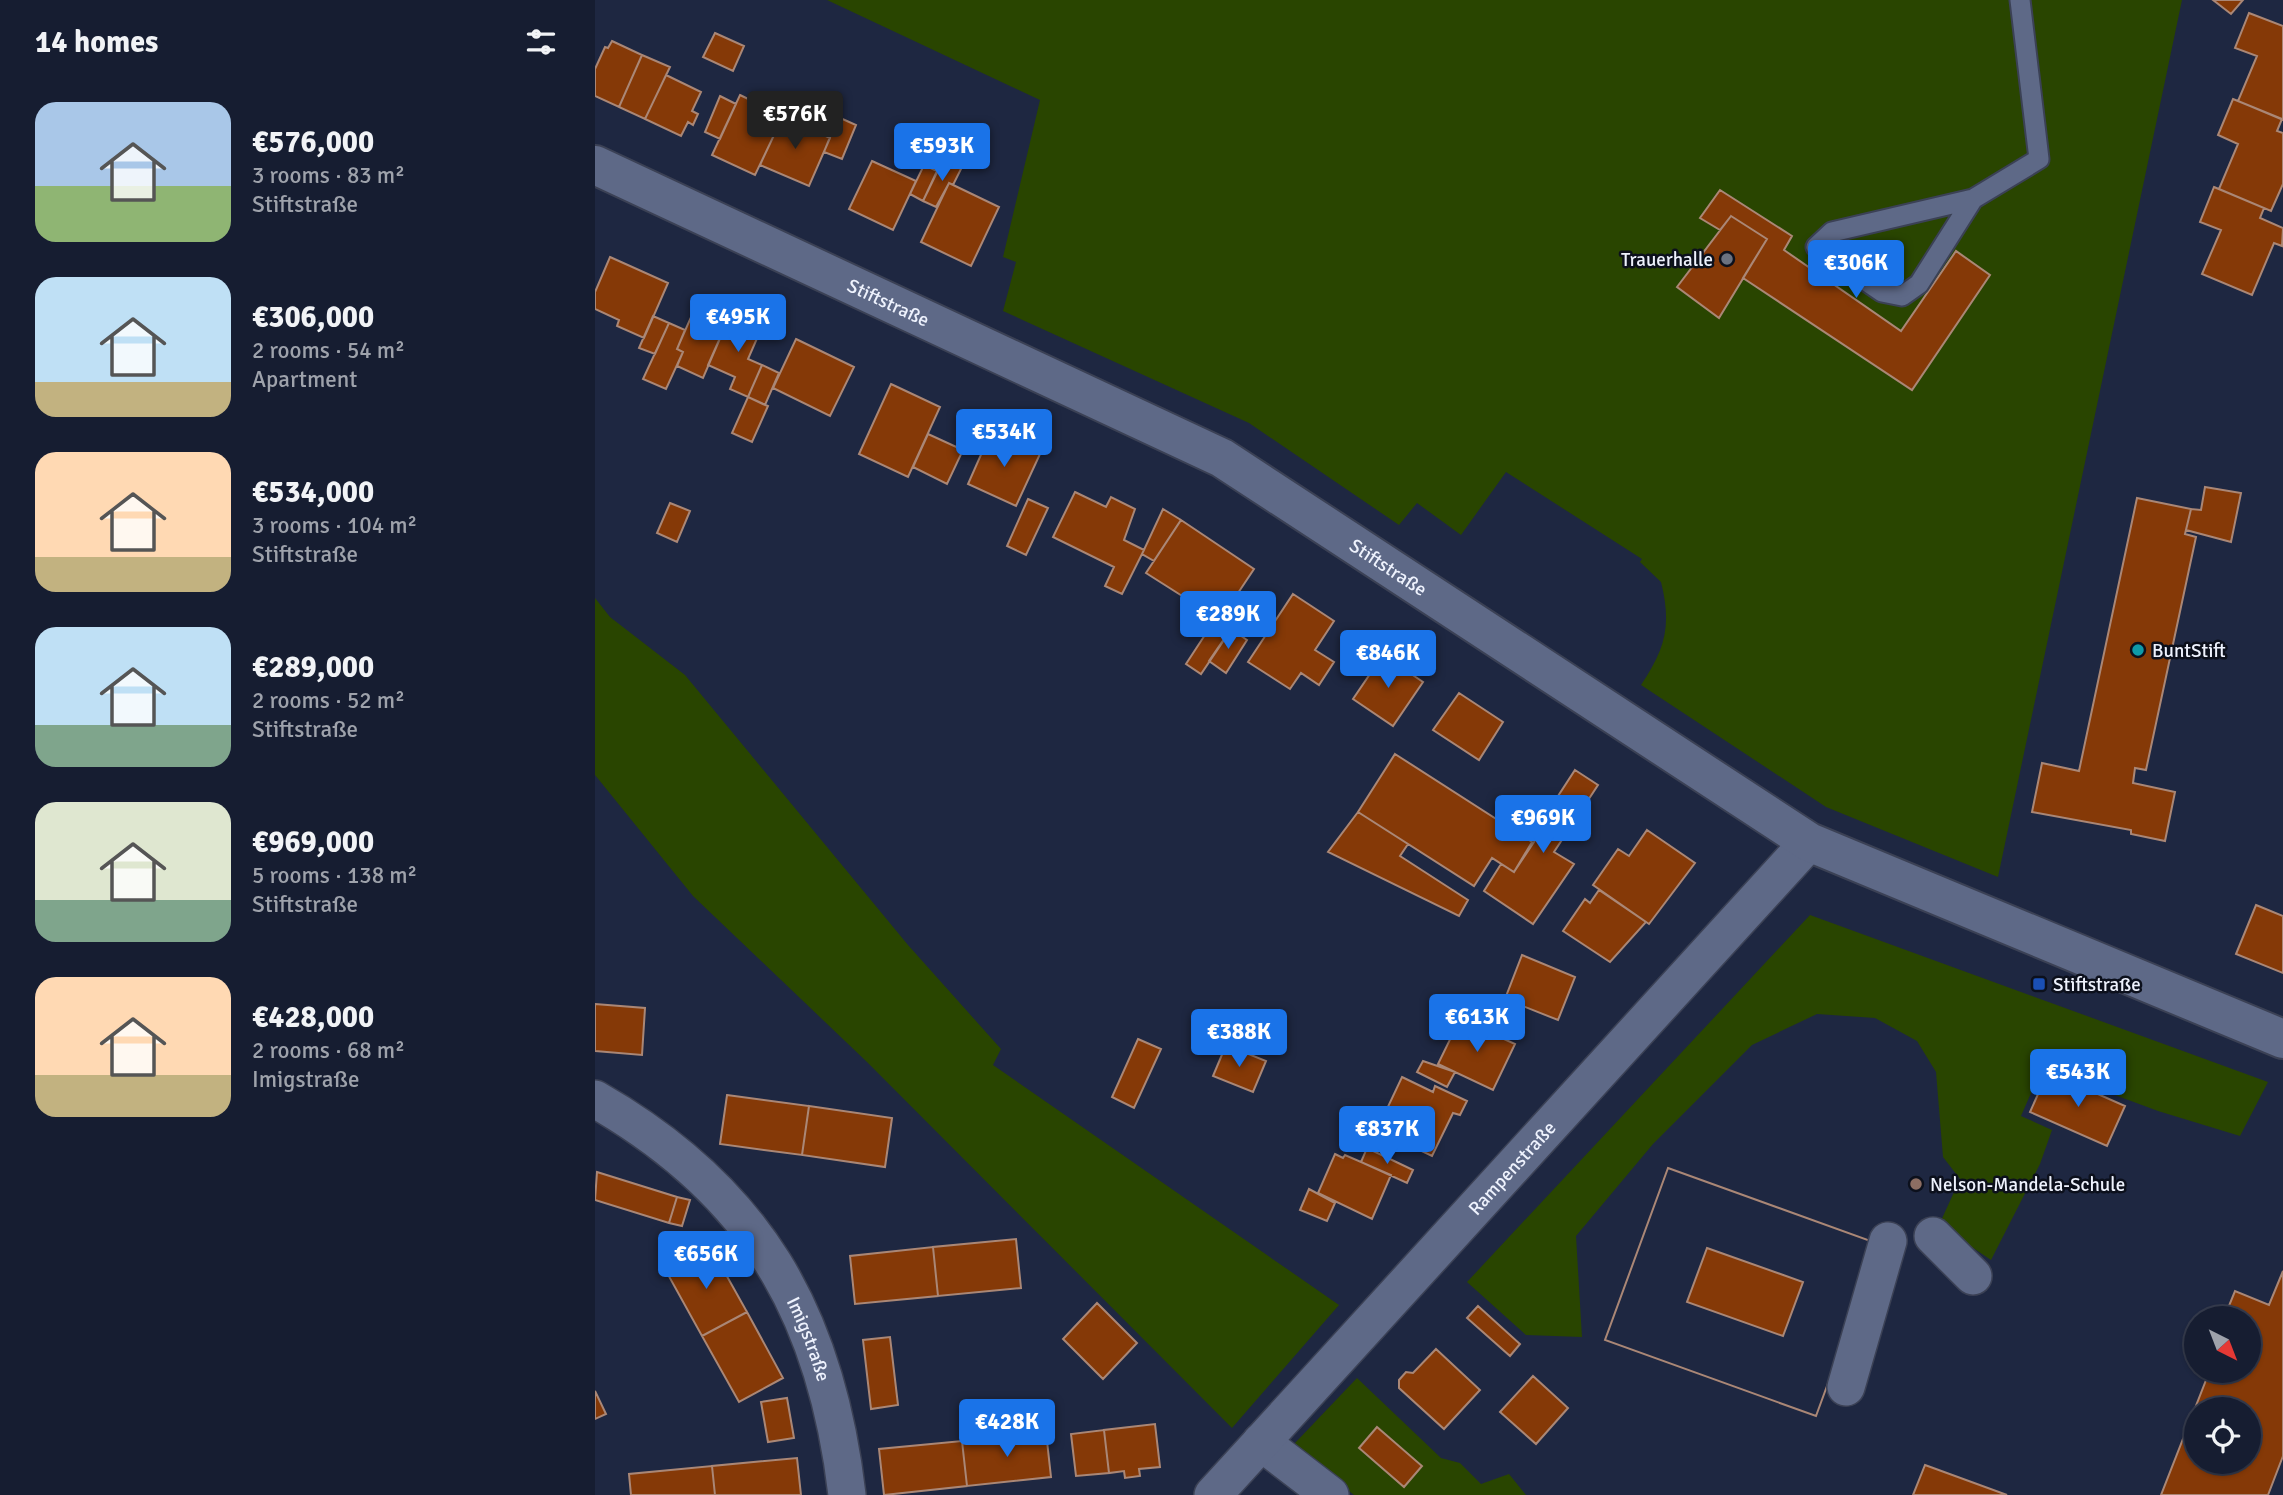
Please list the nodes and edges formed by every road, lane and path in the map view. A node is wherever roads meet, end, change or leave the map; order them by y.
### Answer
1 (2020, 0) edge
2 (595, 165) edge
3 (1973, 199) junction
4 (1809, 842) junction
5 (2283, 1039) edge
6 (595, 1099) edge
7 (1933, 1236) dead end
8 (1888, 1241) dead end
9 (1973, 1276) dead end
10 (1846, 1387) dead end
11 (1261, 1442) junction
12 (847, 1495) edge
13 (1213, 1495) edge
14 (1330, 1495) edge

1 - 3 lane
2 - 4 street, Stiftstraße
3 - 3 lane
4 - 5 street, Stiftstraße
4 - 11 street, Rampenstraße
6 - 12 street, Imigstraße
7 - 9 street
8 - 10 street
11 - 13 street, Rampenstraße
11 - 14 street

